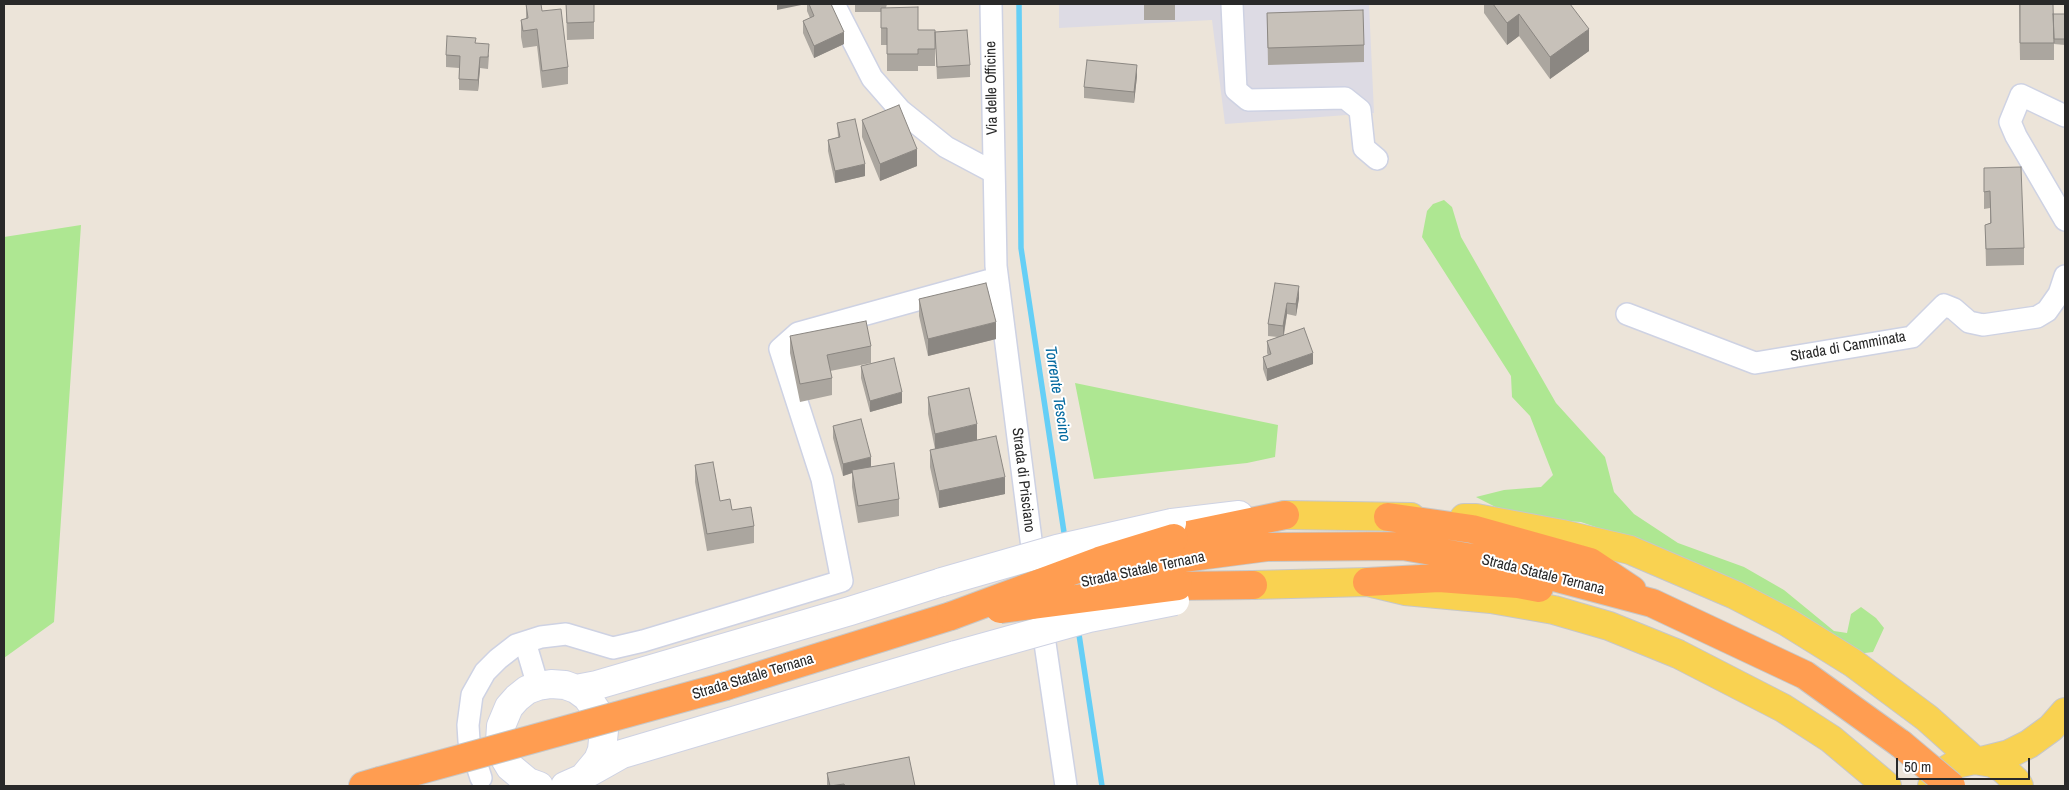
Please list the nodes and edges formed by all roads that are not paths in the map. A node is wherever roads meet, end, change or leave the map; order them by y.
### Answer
1 (834, 4) edge
2 (991, 4) edge
3 (1232, 4) edge
4 (2065, 116) edge
5 (1377, 159) dead end
6 (993, 172) junction
7 (2065, 220) edge
8 (2065, 276) edge
9 (997, 278) junction
10 (1627, 314) dead end
11 (1285, 515) joint
12 (1388, 517) junction
13 (1174, 540) junction
14 (1367, 582) junction
15 (1253, 585) joint
16 (1176, 594) junction
17 (1652, 603) junction
18 (952, 616) junction
19 (525, 642) junction
20 (538, 686) junction
21 (576, 689) junction
22 (2058, 720) edge
23 (1978, 761) junction
24 (590, 772) junction
25 (481, 778) dead end
26 (371, 784) edge
27 (539, 786) edge
28 (566, 786) edge
29 (1066, 786) edge
30 (1888, 786) edge
31 (1932, 786) edge
32 (1951, 786) edge
33 (2018, 786) edge
34 (2026, 786) edge

1 - 6 street
2 - 6 street, Via delle Officine
3 - 5 street
4 - 7 street
6 - 9 street, Strada di Prisciano
8 - 10 street, Strada di Camminata
9 - 19 street
9 - 29 street, Strada di Prisciano
11 - 12 main road
11 - 13 highway
12 - 17 highway
12 - 23 main road
13 - 17 highway, Strada Statale Ternana
13 - 18 highway, Strada Statale Ternana, bridge
13 - 21 main road, bridge
14 - 15 main road
14 - 17 highway
14 - 30 main road
15 - 16 highway
16 - 18 highway, bridge
16 - 24 main road, bridge
17 - 32 highway, Strada Statale Ternana, bridge
18 - 26 highway, Strada Statale Ternana, bridge
19 - 20 street
19 - 25 street
20 - 21 main road
20 - 27 main road
21 - 24 main road
22 - 23 main road
22 - 34 main road
23 - 31 main road
23 - 33 main road
24 - 28 main road

